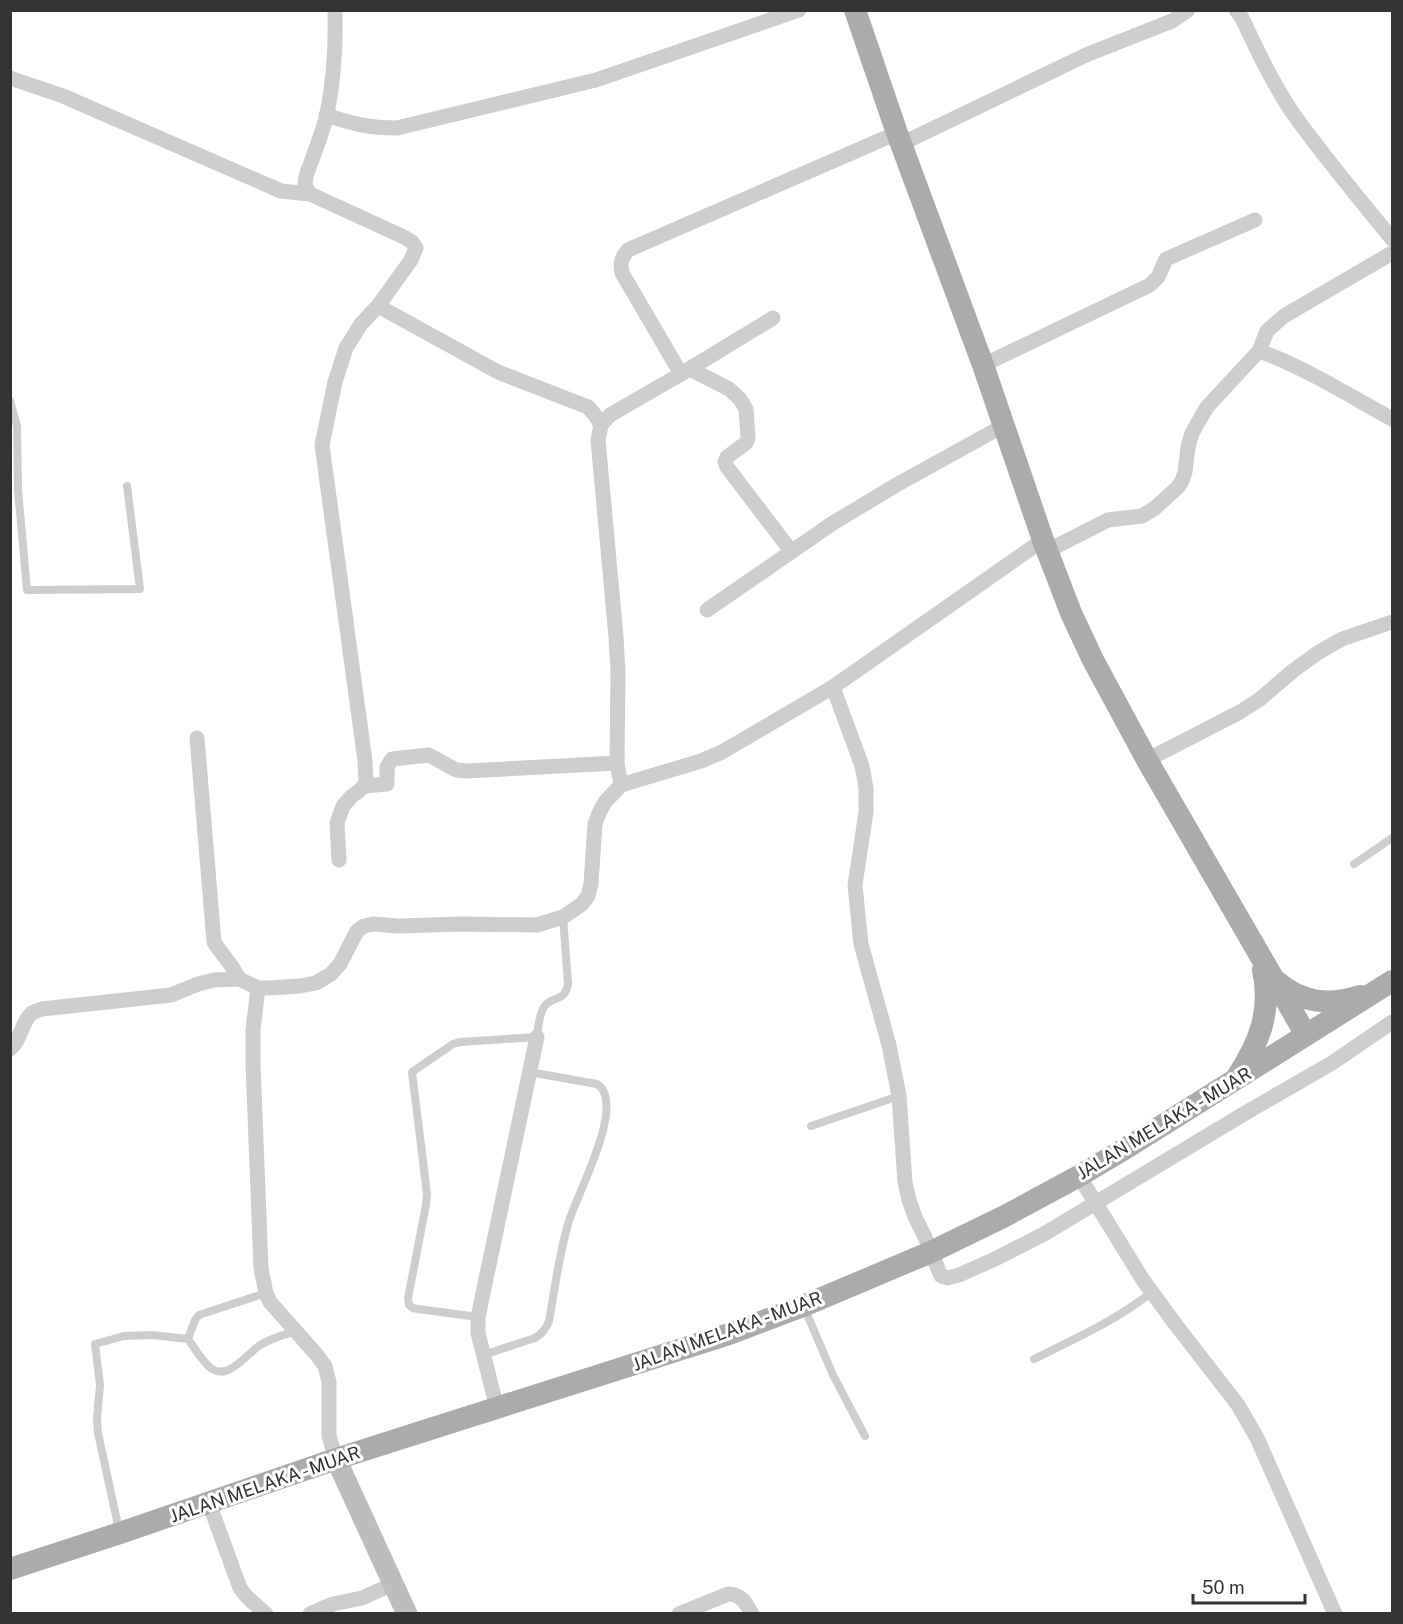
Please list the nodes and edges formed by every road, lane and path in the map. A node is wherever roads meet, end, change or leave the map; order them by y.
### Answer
1 (335, 10) edge
2 (799, 10) edge
3 (855, 10) edge
4 (1188, 10) edge
5 (1236, 10) edge
6 (10, 78) edge
7 (327, 115) junction
8 (899, 138) junction
9 (310, 194) junction
10 (1255, 220) dead end
11 (1392, 239) edge
12 (1392, 253) edge
13 (378, 306) junction
14 (773, 318) dead end
15 (1259, 351) junction
16 (983, 365) junction
17 (685, 372) junction
18 (10, 400) edge
19 (1392, 418) edge
20 (601, 425) junction
21 (1003, 426) junction
22 (127, 486) dead end
23 (1045, 545) junction
24 (791, 551) junction
25 (707, 610) dead end
26 (1392, 622) edge
27 (833, 687) junction
28 (197, 738) dead end
29 (1147, 760) junction
30 (617, 763) junction
31 (621, 785) junction
32 (364, 786) junction
33 (1392, 838) edge
34 (339, 860) dead end
35 (1354, 864) dead end
36 (563, 917) junction
37 (1259, 955) junction
38 (1271, 976) junction
39 (239, 979) junction
40 (1387, 984) edge
41 (258, 988) junction
42 (1392, 1022) edge
43 (1306, 1035) junction
44 (537, 1037) junction
45 (10, 1049) edge
46 (529, 1072) junction
47 (1234, 1081) junction
48 (899, 1096) junction
49 (811, 1126) dead end
50 (1079, 1176) junction
51 (1096, 1204) junction
52 (931, 1252) junction
53 (1152, 1292) junction
54 (266, 1293) junction
55 (803, 1306) junction
56 (478, 1317) junction
57 (296, 1331) junction
58 (188, 1339) junction
59 (483, 1355) junction
60 (1034, 1359) dead end
61 (497, 1408) junction
62 (864, 1436) dead end
63 (336, 1459) junction
64 (209, 1503) junction
65 (120, 1533) junction
66 (10, 1569) edge
67 (393, 1584) junction
68 (266, 1614) edge
69 (310, 1614) edge
70 (406, 1614) edge
71 (679, 1614) edge
72 (752, 1614) edge
73 (1335, 1614) edge

1 - 7 street
2 - 7 street
3 - 8 main road
4 - 8 street
5 - 11 street
6 - 9 street
7 - 9 street
8 - 16 main road
8 - 17 street
9 - 13 street
10 - 16 street
12 - 15 street
13 - 20 street
13 - 32 street
14 - 17 street
15 - 19 street
15 - 23 street
16 - 21 main road
17 - 20 street
17 - 24 street
18 - 22 lane
20 - 30 street
21 - 23 main road
21 - 24 street
23 - 27 street
23 - 29 main road
24 - 25 street
26 - 29 street
27 - 31 street
27 - 48 street
28 - 39 street
29 - 37 main road
30 - 31 street
30 - 32 street
31 - 36 street
32 - 34 street
33 - 35 lane
36 - 41 street
36 - 44 lane
37 - 38 main road
37 - 47 main road
38 - 40 main road
38 - 43 main road
39 - 41 street
39 - 45 street
40 - 43 main road, JALAN MELAKA - MUAR
41 - 54 street
42 - 51 street
43 - 47 main road, JALAN MELAKA - MUAR
44 - 46 street
44 - 56 lane
46 - 56 street
46 - 59 lane
47 - 50 main road, JALAN MELAKA - MUAR
48 - 49 lane
48 - 52 street
50 - 51 street
50 - 52 main road, JALAN MELAKA - MUAR
51 - 52 street
51 - 53 street
52 - 55 main road, JALAN MELAKA - MUAR
53 - 60 lane
53 - 73 street
54 - 57 street
54 - 58 lane
55 - 61 main road, JALAN MELAKA - MUAR
55 - 62 lane
56 - 59 street
57 - 58 lane
57 - 63 street
58 - 65 lane
59 - 61 street
61 - 63 main road, JALAN MELAKA - MUAR
63 - 64 main road, JALAN MELAKA - MUAR
63 - 67 street
64 - 65 main road, JALAN MELAKA - MUAR
64 - 68 street
65 - 66 main road, JALAN MELAKA - MUAR
67 - 69 street
67 - 70 street
71 - 72 street

